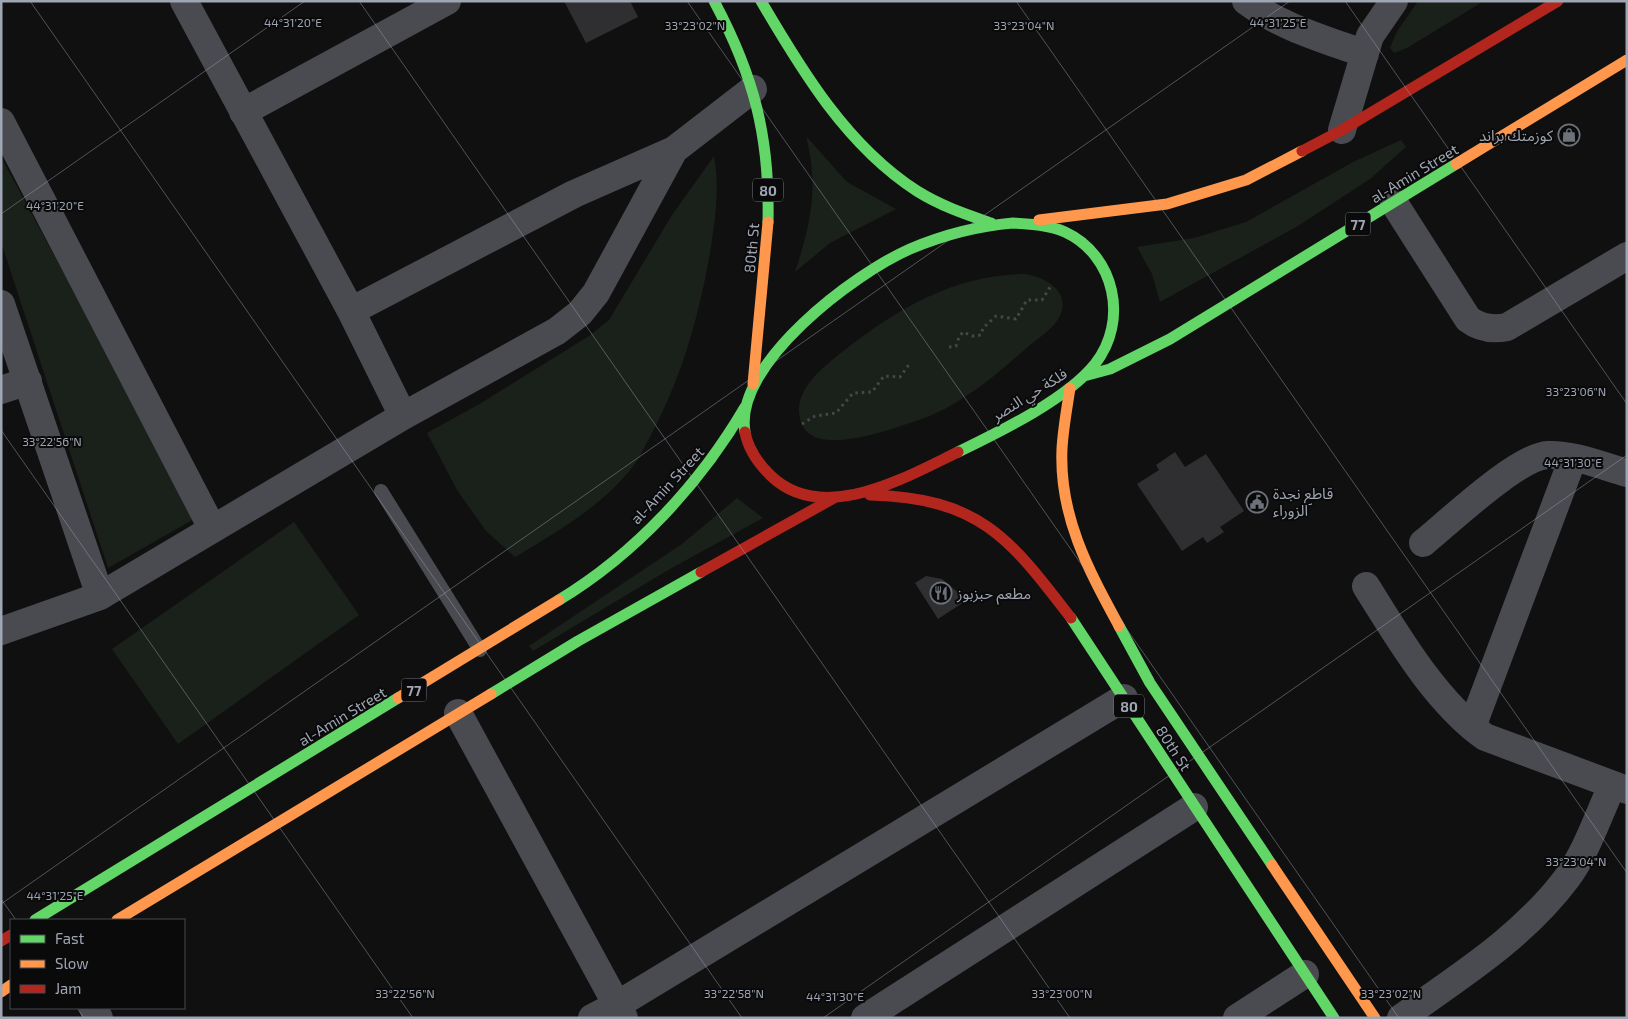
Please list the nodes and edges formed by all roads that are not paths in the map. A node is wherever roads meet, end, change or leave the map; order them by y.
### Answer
1 (184, 1) edge
2 (447, 1) edge
3 (714, 1) edge
4 (761, 1) edge
5 (1246, 1) edge
6 (1394, 1) edge
7 (1558, 1) edge
8 (1365, 54) junction
9 (1627, 60) edge
10 (753, 90) junction
11 (243, 112) junction
12 (1, 122) edge
13 (1342, 130) junction
14 (674, 150) junction
15 (1394, 203) junction
16 (1013, 223) junction
17 (995, 224) junction
18 (1627, 256) edge
19 (1, 304) edge
20 (351, 311) junction
21 (1084, 376) junction
22 (28, 381) junction
23 (752, 386) junction
24 (1070, 388) junction
25 (1, 390) edge
26 (745, 406) junction
27 (403, 416) junction
28 (1573, 458) junction
29 (1627, 473) edge
30 (380, 491) dead end
31 (851, 496) junction
32 (834, 498) junction
33 (212, 528) junction
34 (1423, 543) dead end
35 (1366, 586) dead end
36 (100, 596) junction
37 (1, 632) edge
38 (480, 650) junction
39 (1124, 698) junction
40 (458, 713) junction
41 (1472, 727) junction
42 (1619, 788) edge
43 (1194, 807) junction
44 (37, 919) edge
45 (119, 919) edge
46 (1305, 974) junction
47 (620, 1012) edge
48 (592, 1018) edge
49 (865, 1018) edge
50 (1237, 1018) edge
51 (1334, 1018) edge
52 (1375, 1018) edge
53 (1401, 1018) edge

1 - 11 street
2 - 11 street
3 - 10 main road, 80th St / 80
4 - 17 main road
5 - 8 street
6 - 8 street
7 - 13 main road
8 - 13 street
9 - 15 main road, al-Amin Street / 77
10 - 14 street
10 - 23 main road, 80th St / 80
11 - 20 street
12 - 33 street
13 - 16 main road
14 - 20 street
14 - 27 street
15 - 18 street
15 - 21 main road, al-Amin Street / 77
16 - 17 main road, فلكة حي النصر
16 - 21 main road, فلكة حي النصر
17 - 23 main road, فلكة حي النصر
19 - 22 street
20 - 27 street
21 - 24 main road, فلكة حي النصر
22 - 25 street
22 - 36 street
23 - 26 main road, فلكة حي النصر
24 - 31 main road, فلكة حي النصر
24 - 52 main road, 80th St / 80
26 - 32 main road, فلكة حي النصر
26 - 38 main road, al-Amin Street / 77
27 - 33 street
28 - 29 street
28 - 34 street
28 - 41 street
30 - 38 lane
31 - 32 main road, فلكة حي النصر
31 - 39 main road, 80th St / 80
32 - 40 main road
33 - 36 street
35 - 41 street
36 - 37 street
38 - 44 main road, al-Amin Street / 77
39 - 43 main road, 80th St / 80
39 - 47 street
40 - 45 main road
40 - 47 street
41 - 42 street
42 - 53 street
43 - 46 main road, 80th St / 80
43 - 49 street
46 - 50 street
46 - 51 main road, 80th St / 80
47 - 48 street

